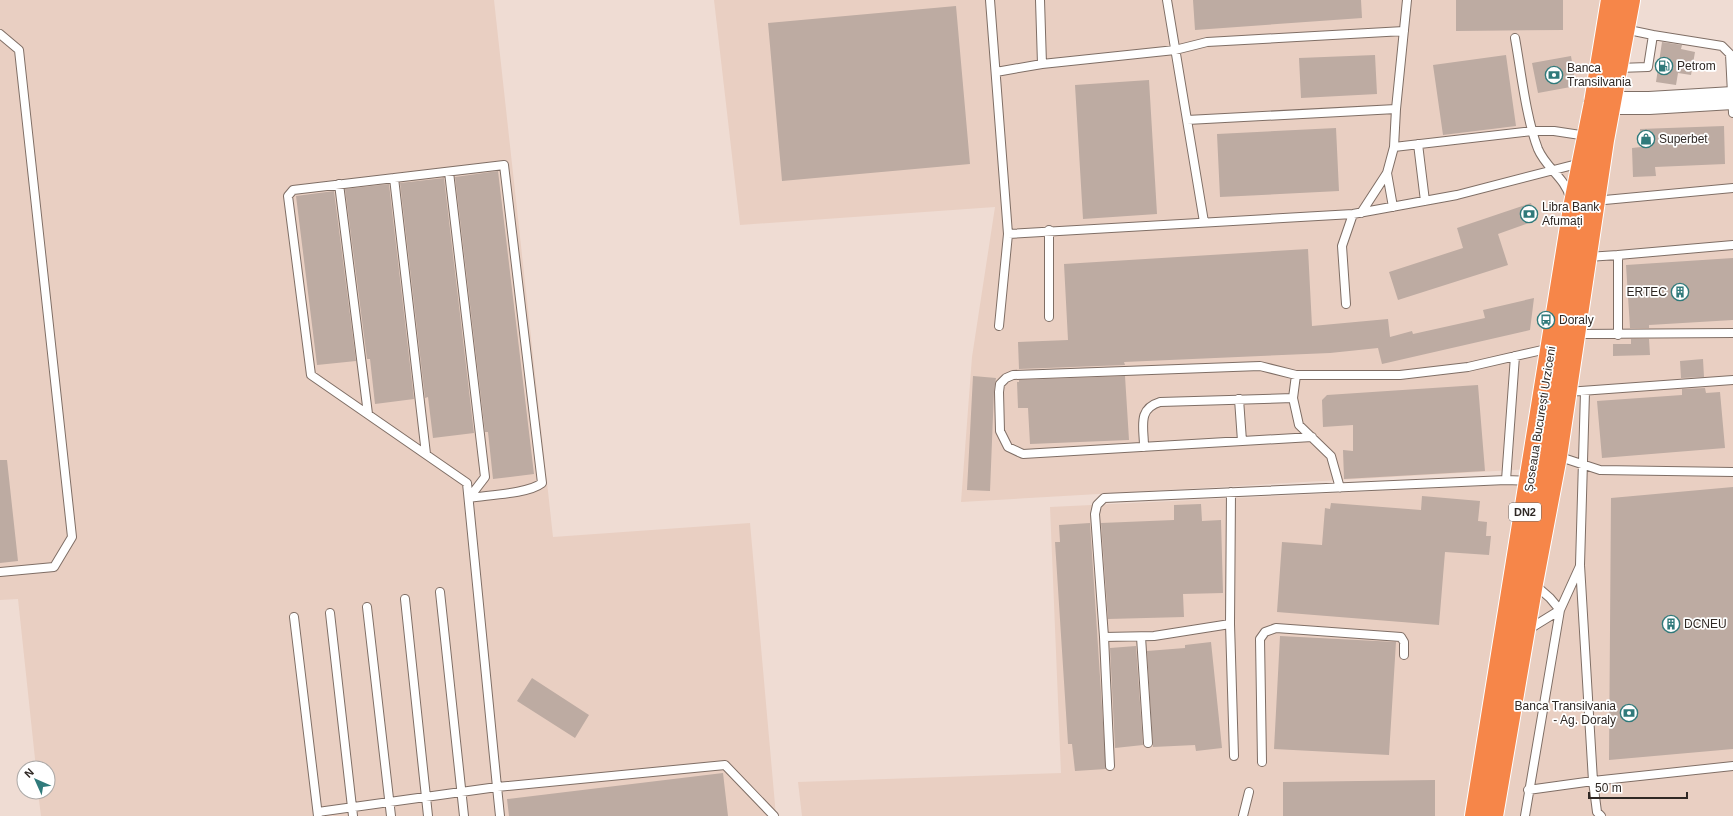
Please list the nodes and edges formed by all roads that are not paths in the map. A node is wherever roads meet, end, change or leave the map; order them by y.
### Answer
1 (990, 0) edge
2 (1040, 0) edge
3 (1167, 0) edge
4 (1408, 0) edge
5 (1612, 0) edge
6 (1629, 0) edge
7 (1624, 29) junction
8 (1404, 31) junction
9 (0, 34) edge
10 (1653, 35) junction
11 (1515, 38) dead end
12 (1175, 50) junction
13 (1042, 64) junction
14 (1617, 68) junction
15 (996, 72) junction
16 (1603, 103) junction
17 (1733, 103) edge
18 (1396, 109) junction
19 (1187, 120) junction
20 (1532, 131) junction
21 (1418, 144) junction
22 (1394, 147) junction
23 (1593, 150) junction
24 (1551, 170) junction
25 (449, 172) junction
26 (1387, 173) junction
27 (394, 178) junction
28 (339, 184) junction
29 (1733, 188) edge
30 (1425, 201) junction
31 (1584, 204) junction
32 (1393, 207) junction
33 (1357, 214) junction
34 (1204, 222) junction
35 (1049, 230) junction
36 (1008, 234) junction
37 (1733, 245) edge
38 (1618, 255) junction
39 (1585, 257) junction
40 (1346, 304) dead end
41 (1049, 316) dead end
42 (999, 326) dead end
43 (1733, 333) edge
44 (1573, 334) junction
45 (1618, 335) junction
46 (1551, 347) junction
47 (1515, 356) junction
48 (1296, 375) junction
49 (1733, 380) edge
50 (1575, 392) junction
51 (1293, 398) junction
52 (1239, 399) junction
53 (368, 414) junction
54 (1312, 437) junction
55 (1242, 441) junction
56 (1144, 447) junction
57 (426, 454) junction
58 (1556, 456) junction
59 (1582, 465) junction
60 (1733, 472) edge
61 (1506, 480) junction
62 (1530, 481) junction
63 (1340, 488) junction
64 (1231, 492) junction
65 (468, 498) junction
66 (1580, 565) junction
67 (0, 572) edge
68 (1532, 583) junction
69 (440, 592) dead end
70 (405, 599) dead end
71 (367, 607) dead end
72 (1560, 610) junction
73 (330, 613) dead end
74 (294, 617) dead end
75 (1230, 624) junction
76 (1524, 632) junction
77 (1104, 637) junction
78 (1141, 637) junction
79 (1404, 655) dead end
80 (1148, 743) dead end
81 (1234, 756) dead end
82 (1262, 762) dead end
83 (1110, 766) dead end
84 (1733, 766) edge
85 (1593, 781) junction
86 (497, 787) junction
87 (1528, 790) junction
88 (461, 792) junction
89 (1249, 792) dead end
90 (426, 797) junction
91 (389, 802) junction
92 (352, 807) junction
93 (318, 814) edge
94 (353, 816) edge
95 (391, 816) edge
96 (428, 816) edge
97 (464, 816) edge
98 (500, 816) edge
99 (774, 816) edge
100 (1242, 816) edge
101 (1476, 816) edge
102 (1492, 816) edge
103 (1525, 816) edge
104 (1601, 816) edge

1 - 15 lane
2 - 13 lane
3 - 12 lane
4 - 8 lane
5 - 16 highway, Șoseaua București Urziceni / DN2
6 - 7 highway, Șoseaua București Urziceni / DN2
7 - 10 lane
7 - 14 highway, Șoseaua București Urziceni / DN2
8 - 12 lane
8 - 18 lane
9 - 67 lane
10 - 14 lane
10 - 17 lane
11 - 20 lane
12 - 13 lane
12 - 19 lane
13 - 15 lane
14 - 16 highway, Șoseaua București Urziceni / DN2
15 - 36 lane
16 - 17 street
16 - 23 highway, Șoseaua București Urziceni / DN2
18 - 19 lane
18 - 22 lane
19 - 34 lane
20 - 21 lane
20 - 23 lane
20 - 24 lane
21 - 22 lane
21 - 30 lane
22 - 26 lane
23 - 24 lane
23 - 31 highway, Șoseaua București Urziceni / DN2
24 - 30 lane
24 - 31 lane
25 - 27 lane
25 - 65 lane
25 - 65 lane
26 - 32 lane
26 - 33 lane
27 - 28 lane
27 - 57 lane
28 - 53 lane
28 - 53 lane
29 - 31 lane
30 - 32 lane
31 - 39 highway, Șoseaua București Urziceni / DN2
31 - 46 highway, Șoseaua București Urziceni / DN2
32 - 33 lane
33 - 34 lane
33 - 40 lane
34 - 35 lane
35 - 36 lane
35 - 41 lane
36 - 42 lane
37 - 38 lane
38 - 39 lane
38 - 45 lane
39 - 44 highway, Șoseaua București Urziceni / DN2
43 - 45 lane
44 - 45 lane
44 - 50 highway, Șoseaua București Urziceni / DN2
46 - 47 lane
46 - 62 highway, Șoseaua București Urziceni / DN2
47 - 48 lane
47 - 61 lane
48 - 51 lane
48 - 56 lane
49 - 50 lane
50 - 58 highway, Șoseaua București Urziceni / DN2
50 - 59 lane
51 - 52 lane
51 - 54 lane
52 - 55 lane
52 - 56 lane
53 - 57 lane
54 - 55 lane
54 - 63 lane
55 - 56 lane
57 - 65 lane
58 - 59 lane
58 - 68 highway, Șoseaua București Urziceni / DN2
59 - 60 lane
59 - 66 lane
61 - 62 lane
61 - 63 lane
62 - 101 highway, Șoseaua București Urziceni / DN2
63 - 64 lane
64 - 75 lane
64 - 77 lane
65 - 86 lane
66 - 72 lane
66 - 85 lane
68 - 72 lane
68 - 76 highway, Șoseaua București Urziceni / DN2
69 - 88 lane
70 - 90 lane
71 - 91 lane
72 - 76 lane
72 - 87 lane
73 - 92 lane
74 - 93 lane
75 - 78 lane
75 - 81 lane
76 - 102 highway, Șoseaua București Urziceni / DN2
77 - 78 lane
77 - 83 lane
78 - 80 lane
79 - 82 lane
84 - 85 lane
85 - 87 lane
85 - 104 lane
86 - 88 lane
86 - 98 lane
86 - 99 lane
87 - 103 lane
88 - 90 lane
88 - 97 lane
89 - 100 lane
90 - 91 lane
90 - 96 lane
91 - 92 lane
91 - 95 lane
92 - 93 lane
92 - 94 lane

